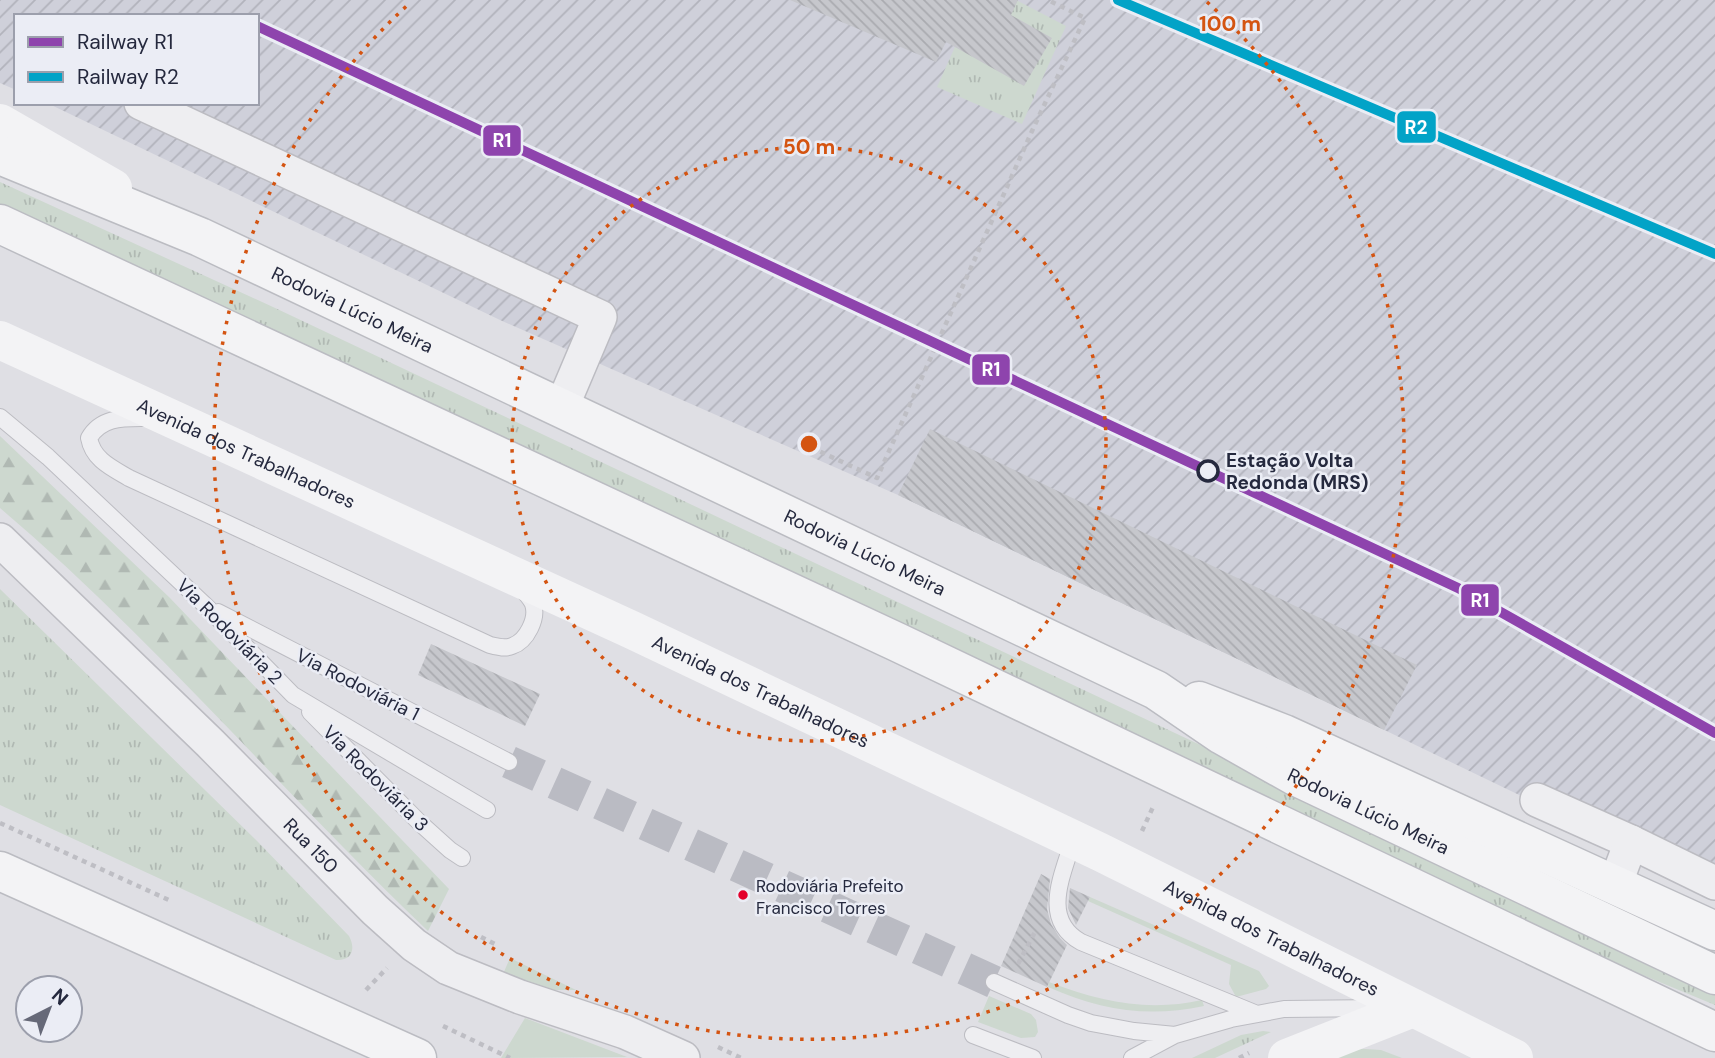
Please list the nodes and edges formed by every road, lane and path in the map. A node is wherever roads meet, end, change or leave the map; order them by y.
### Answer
1 (1048, 0) edge
2 (145, 105) edge
3 (0, 123) edge
4 (0, 155) edge
5 (0, 224) edge
6 (200, 237) junction
7 (0, 340) edge
8 (561, 409) junction
9 (0, 417) edge
10 (167, 417) junction
11 (807, 455) dead end
12 (0, 540) edge
13 (513, 577) junction
14 (206, 606) junction
15 (1156, 690) junction
16 (293, 695) junction
17 (509, 762) tunnel mouth
18 (1537, 800) dead end
19 (487, 810) dead end
20 (1073, 840) junction
21 (1630, 842) junction
22 (462, 858) dead end
23 (0, 871) edge
24 (1715, 883) edge
25 (1615, 885) junction
26 (1705, 927) edge
27 (1715, 975) edge
28 (994, 982) tunnel mouth
29 (1413, 1008) junction
30 (1257, 1014) junction
31 (1715, 1032) edge
32 (973, 1035) dead end
33 (1175, 1035) junction
34 (1269, 1055) edge
35 (417, 1058) edge
36 (683, 1058) edge
37 (1033, 1058) edge
38 (1132, 1058) edge
39 (1239, 1058) edge
40 (1514, 1058) edge

1 - 11 path
2 - 8 street
3 - 6 main road
4 - 6 main road, Rodovia Lúcio Meira
5 - 31 main road
6 - 8 main road, Rodovia Lúcio Meira
7 - 10 main road, Avenida dos Trabalhadores
8 - 15 main road, Rodovia Lúcio Meira
9 - 14 lane, Via Rodoviária 2
10 - 13 main road, Avenida dos Trabalhadores
10 - 13 lane
12 - 36 street, Rua 150
13 - 20 main road, Avenida dos Trabalhadores
14 - 16 lane, Via Rodoviária 2
14 - 17 lane, Via Rodoviária 1
15 - 25 main road
15 - 27 main road, Rodovia Lúcio Meira
16 - 19 lane, Via Rodoviária 2
16 - 22 lane, Via Rodoviária 3
18 - 21 street
20 - 29 main road, Avenida dos Trabalhadores
20 - 30 lane
21 - 24 street
21 - 25 street
23 - 35 main road
25 - 26 main road
28 - 33 lane
29 - 30 lane
29 - 34 main road
29 - 40 main road, Avenida dos Trabalhadores
30 - 33 lane
32 - 37 lane
33 - 38 lane
34 - 39 path

